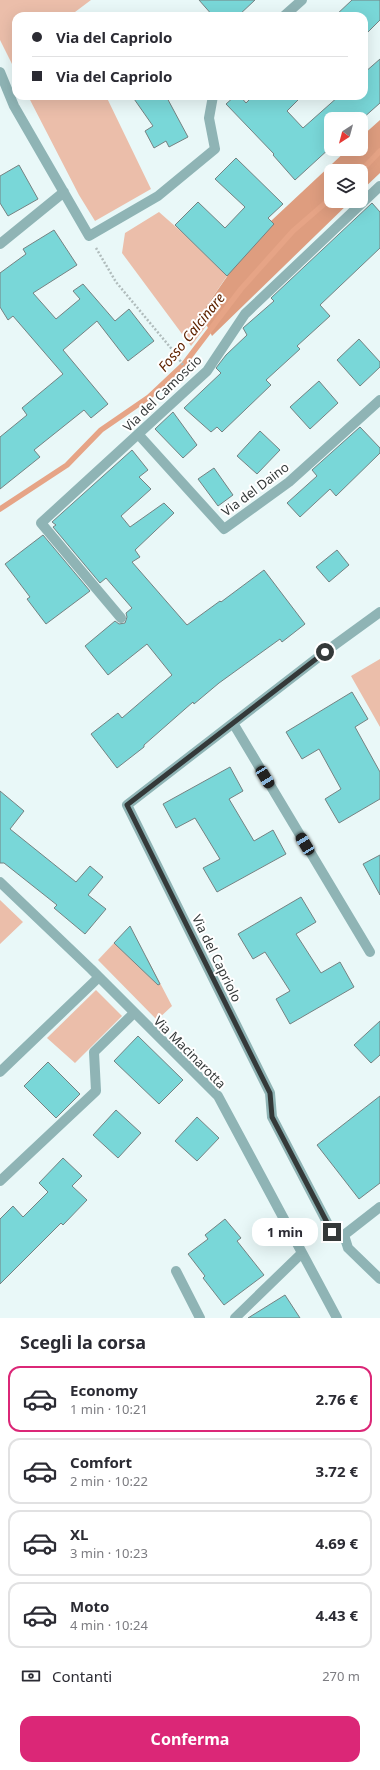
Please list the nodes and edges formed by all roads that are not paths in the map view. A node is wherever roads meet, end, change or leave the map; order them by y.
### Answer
1 (302, 0) edge
2 (288, 12) edge
3 (0, 72) edge
4 (3, 86) edge
5 (213, 100) edge
6 (380, 186) edge
7 (64, 192) junction
8 (0, 244) edge
9 (380, 400) edge
10 (138, 434) junction
11 (380, 612) edge
12 (121, 618) dead end
13 (233, 723) junction
14 (0, 882) edge
15 (370, 952) dead end
16 (99, 977) junction
17 (134, 1013) junction
18 (0, 1072) edge
19 (0, 1181) edge
20 (380, 1207) edge
21 (344, 1235) junction
22 (302, 1253) junction
23 (176, 1271) dead end
24 (380, 1279) edge
25 (200, 1318) edge
26 (235, 1318) edge
27 (336, 1318) edge

1 - 2 street
3 - 4 street
4 - 7 street
5 - 7 street
6 - 10 street, Via del Camoscio
7 - 8 street
9 - 10 street, Via del Daino
10 - 12 street, Via del Camoscio
11 - 13 street, Via del Capriolo
13 - 15 street
13 - 21 street, Via del Capriolo
14 - 16 street, Via Macinarotta
16 - 17 street, Via Macinarotta
16 - 18 street
17 - 19 street
17 - 22 street, Via Macinarotta
20 - 21 street
21 - 24 street
22 - 26 street
22 - 27 street, Via Macinarotta
23 - 25 street

